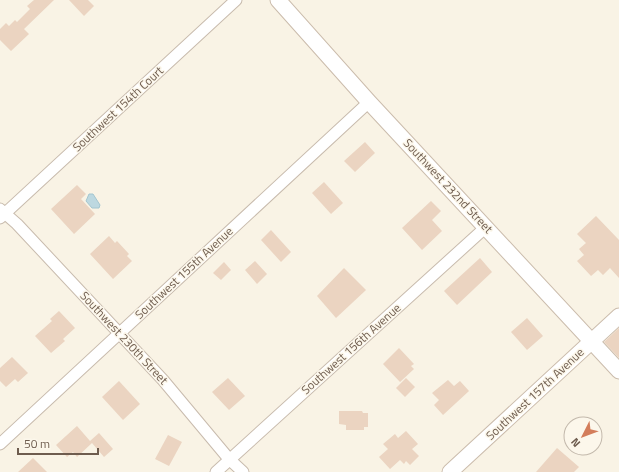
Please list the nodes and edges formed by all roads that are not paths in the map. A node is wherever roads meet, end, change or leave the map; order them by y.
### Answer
1 (236, 0) edge
2 (278, 0) edge
3 (369, 102) junction
4 (2, 214) edge
5 (486, 227) junction
6 (619, 316) edge
7 (119, 334) junction
8 (592, 341) junction
9 (619, 371) edge
10 (0, 444) edge
11 (229, 459) junction
12 (216, 472) edge
13 (242, 472) edge
14 (450, 472) edge

1 - 4 street, Southwest 154th Court
2 - 3 street, Southwest 232nd Street
3 - 5 street, Southwest 232nd Street
3 - 7 street, Southwest 155th Avenue
4 - 7 street, Southwest 230th Street
5 - 8 street, Southwest 232nd Street
5 - 11 street, Southwest 156th Avenue
6 - 8 street, Southwest 157th Avenue
7 - 10 street, Southwest 155th Avenue
7 - 11 street, Southwest 230th Street
8 - 9 street, Southwest 232nd Street
8 - 14 street, Southwest 157th Avenue
11 - 12 street, Southwest 156th Avenue
11 - 13 street, Southwest 230th Street

